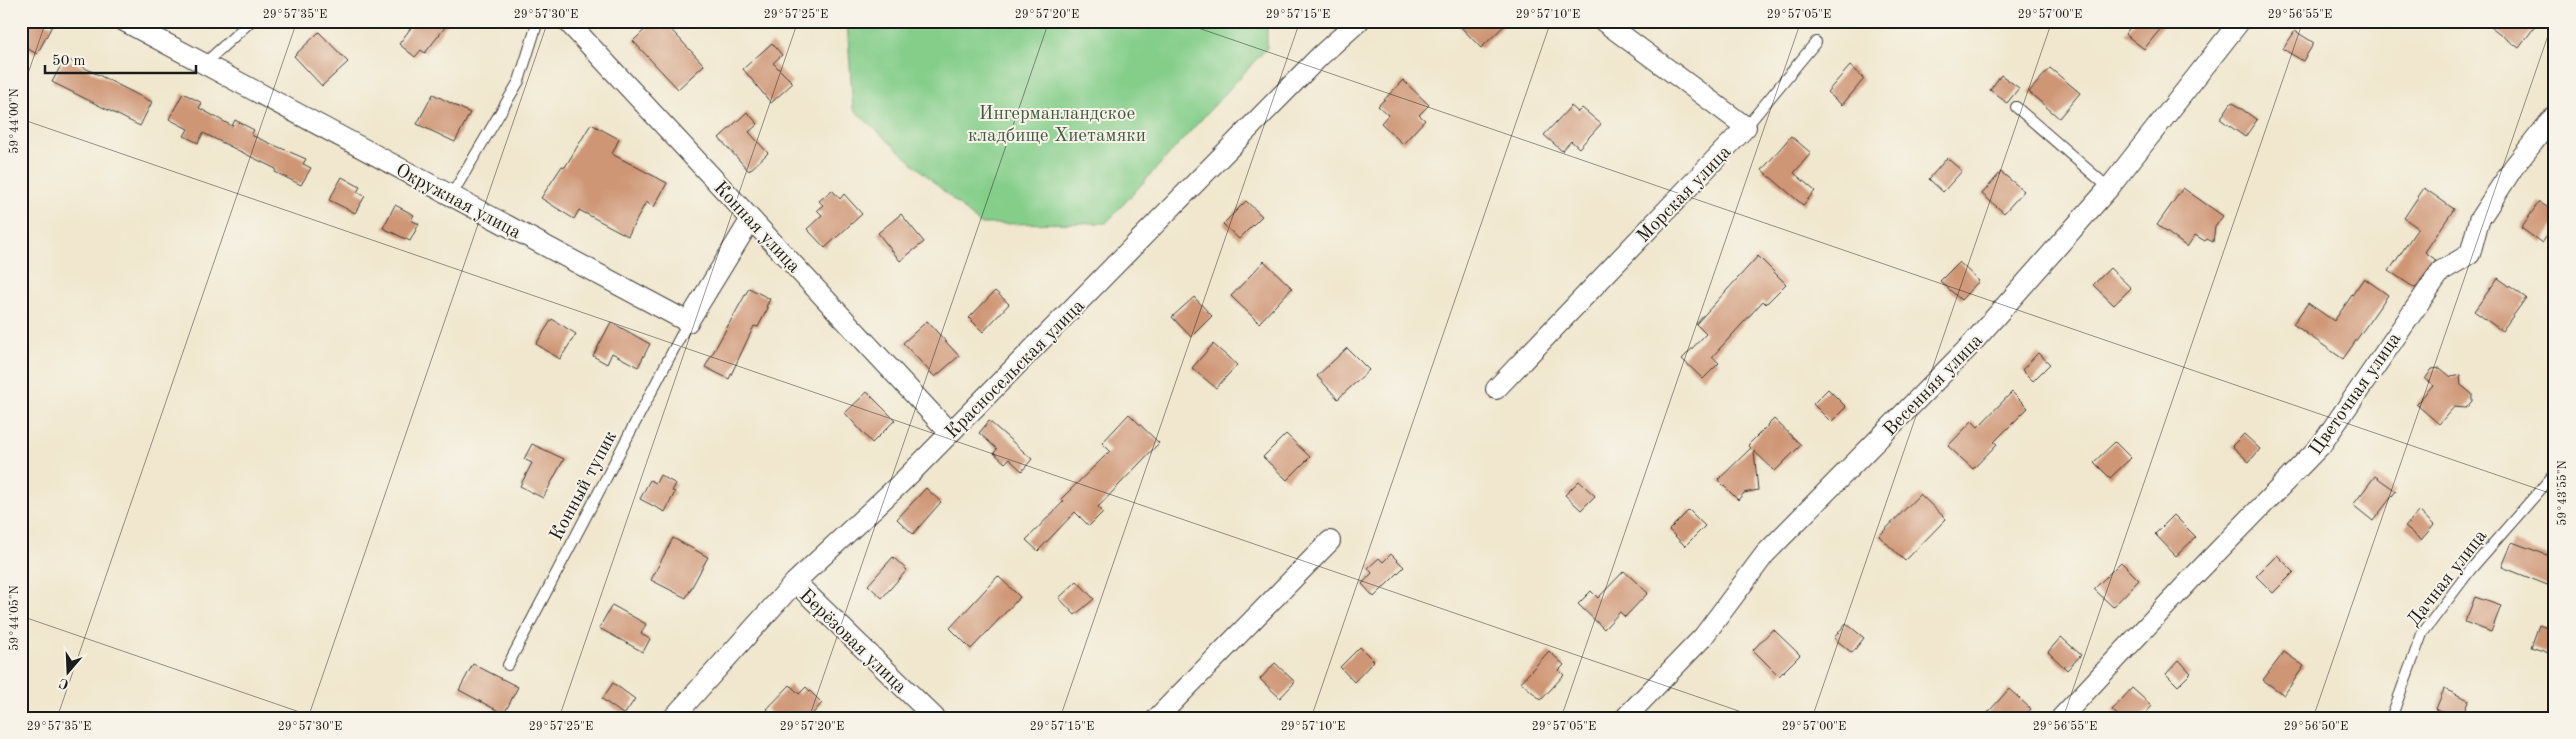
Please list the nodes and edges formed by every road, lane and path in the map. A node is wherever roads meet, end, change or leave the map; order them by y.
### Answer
1 (124, 21) edge
2 (251, 21) edge
3 (538, 21) edge
4 (567, 21) edge
5 (1359, 21) edge
6 (1603, 21) edge
7 (2240, 21) edge
8 (1816, 42) dead end
9 (204, 64) junction
10 (2016, 107) dead end
11 (2555, 115) edge
12 (1746, 127) junction
13 (2109, 188) junction
14 (451, 196) junction
15 (751, 219) junction
16 (688, 322) junction
17 (1496, 389) dead end
18 (949, 432) junction
19 (2555, 473) edge
20 (1330, 541) dead end
21 (795, 582) junction
22 (508, 665) dead end
23 (673, 718) edge
24 (935, 718) edge
25 (1157, 718) edge
26 (1625, 718) edge
27 (2061, 718) edge
28 (2391, 718) edge

1 - 9 street, Окружная улица
2 - 9 lane
3 - 14 lane
4 - 15 street, Конная улица
5 - 18 street, Красносельская улица
6 - 12 street, Морская улица
7 - 13 street, Весенняя улица
8 - 12 lane
9 - 14 street, Окружная улица
10 - 13 lane
11 - 27 street, Цветочная улица
12 - 17 street, Морская улица
13 - 26 street, Весенняя улица
14 - 16 street, Окружная улица
15 - 16 street
15 - 18 street, Конная улица
16 - 22 lane, Конный тупик
18 - 21 street, Красносельская улица
19 - 28 lane, Дачная улица
20 - 25 street
21 - 23 street, Красносельская улица
21 - 24 street, Берёзовая улица

